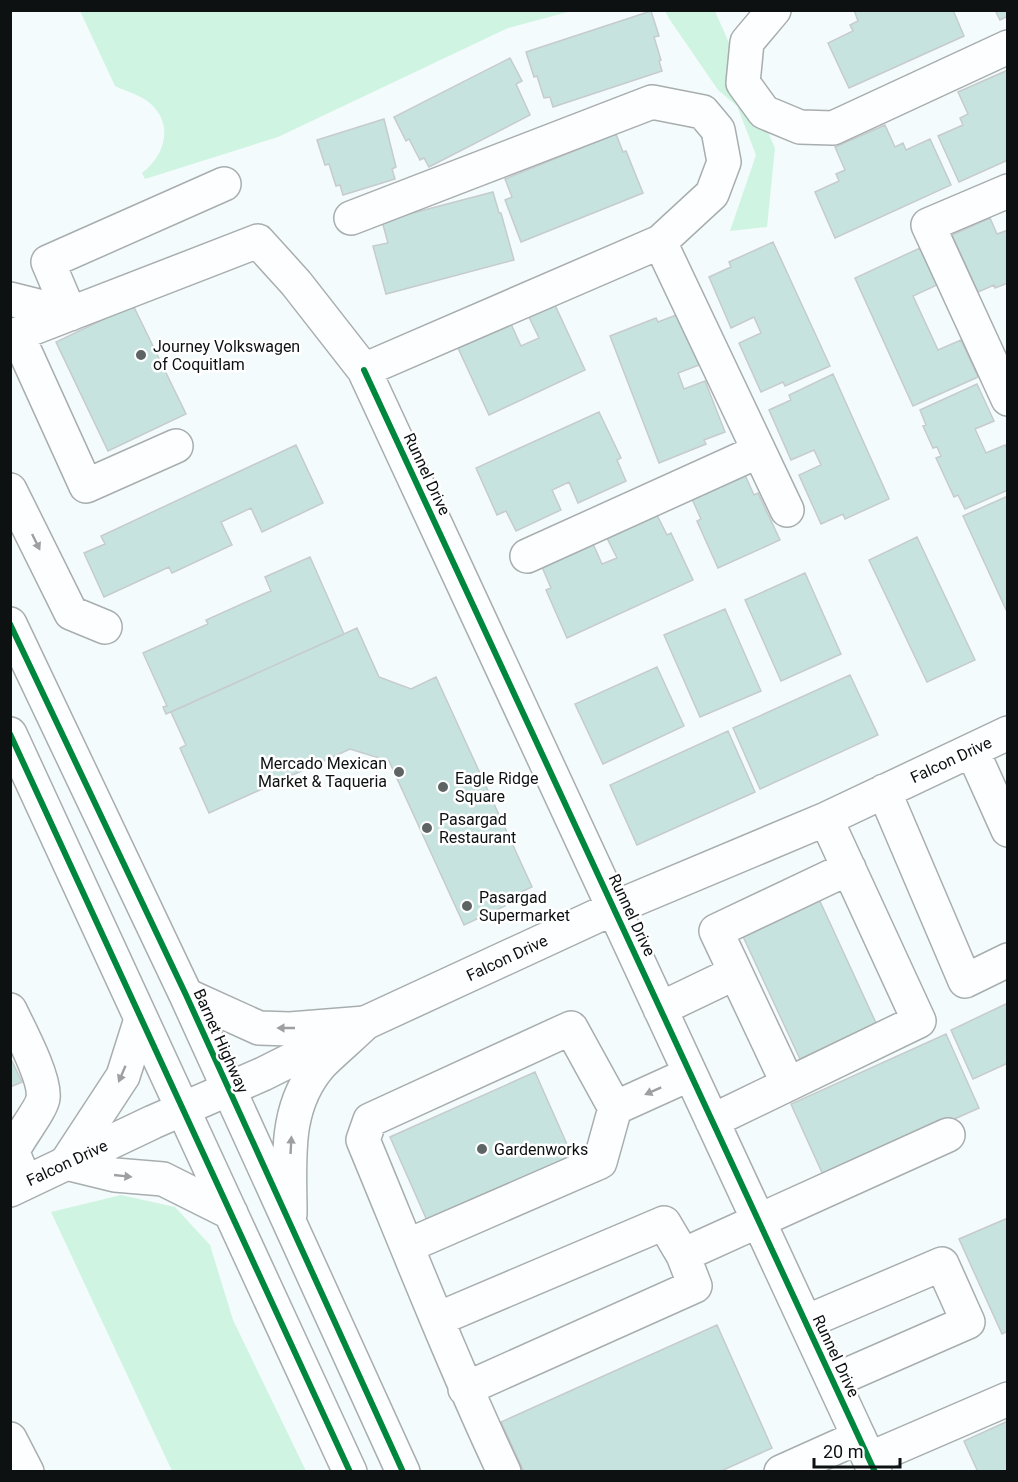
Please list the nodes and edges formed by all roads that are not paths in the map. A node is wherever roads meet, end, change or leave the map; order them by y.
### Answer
1 (774, 10) edge
2 (1008, 47) edge
3 (224, 184) dead end
4 (1008, 190) edge
5 (351, 218) dead end
6 (660, 242) junction
7 (10, 299) edge
8 (70, 314) junction
9 (14, 336) edge
10 (364, 370) junction
11 (1008, 399) edge
12 (176, 446) dead end
13 (759, 451) junction
14 (10, 489) edge
15 (787, 510) dead end
16 (527, 556) dead end
17 (10, 624) edge
18 (105, 627) dead end
19 (1008, 733) edge
20 (10, 734) edge
21 (972, 750) junction
22 (884, 791) junction
23 (826, 819) junction
24 (1008, 830) edge
25 (849, 868) junction
26 (614, 908) junction
27 (1008, 960) edge
28 (735, 973) junction
29 (186, 995) junction
30 (660, 1009) junction
31 (10, 1010) edge
32 (141, 1019) junction
33 (365, 1023) junction
34 (690, 1074) junction
35 (788, 1084) junction
36 (228, 1089) junction
37 (183, 1108) junction
38 (615, 1108) junction
39 (712, 1121) junction
40 (948, 1135) dead end
41 (66, 1163) junction
42 (18, 1186) edge
43 (231, 1213) junction
44 (758, 1220) junction
45 (291, 1224) junction
46 (407, 1245) junction
47 (683, 1255) junction
48 (438, 1319) junction
49 (806, 1322) junction
50 (833, 1381) junction
51 (465, 1389) junction
52 (1008, 1399) edge
53 (10, 1439) edge
54 (868, 1456) edge
55 (27, 1472) edge
56 (350, 1472) edge
57 (403, 1472) edge
58 (504, 1472) edge
59 (781, 1472) edge

1 - 2 main road
3 - 8 main road
4 - 11 main road
5 - 6 main road
6 - 10 main road
6 - 13 main road
7 - 8 main road
8 - 9 main road
8 - 10 main road, Runnel Drive
9 - 12 main road
10 - 26 main road, Runnel Drive
13 - 15 main road
13 - 16 main road
14 -> 18 main road
17 - 29 main road, Barnet Highway
19 - 21 main road, Falcon Drive
20 - 32 main road
21 - 22 main road, Falcon Drive
21 - 24 main road
22 - 23 main road, Falcon Drive
22 - 27 main road
23 - 25 main road
23 - 26 main road, Falcon Drive
25 - 28 main road
25 - 35 main road
26 - 30 main road, Runnel Drive
26 - 33 main road, Falcon Drive
28 - 30 main road
28 - 35 main road
33 -> 29 main road
29 - 36 main road, Barnet Highway
30 - 34 main road, Runnel Drive
31 - 42 main road
32 - 37 main road
32 -> 41 main road
33 - 36 main road, Falcon Drive
45 -> 33 main road
34 -> 38 main road
34 - 39 main road, Runnel Drive
35 - 39 main road
36 - 37 main road, Falcon Drive
36 - 45 main road, Barnet Highway
37 - 41 main road, Falcon Drive
37 - 43 main road
38 - 46 main road
38 - 46 main road
39 - 44 main road, Runnel Drive
40 - 44 main road
41 - 42 main road, Falcon Drive
41 -> 43 main road
43 - 56 main road
44 - 47 main road
44 - 49 main road, Runnel Drive
45 - 57 main road, Barnet Highway
46 - 48 main road
47 - 48 main road
47 - 51 main road
48 - 51 main road
49 - 50 main road, Runnel Drive
49 - 50 main road
50 - 54 main road, Runnel Drive
51 - 58 main road
52 - 54 main road
53 - 55 main road
54 - 59 main road

